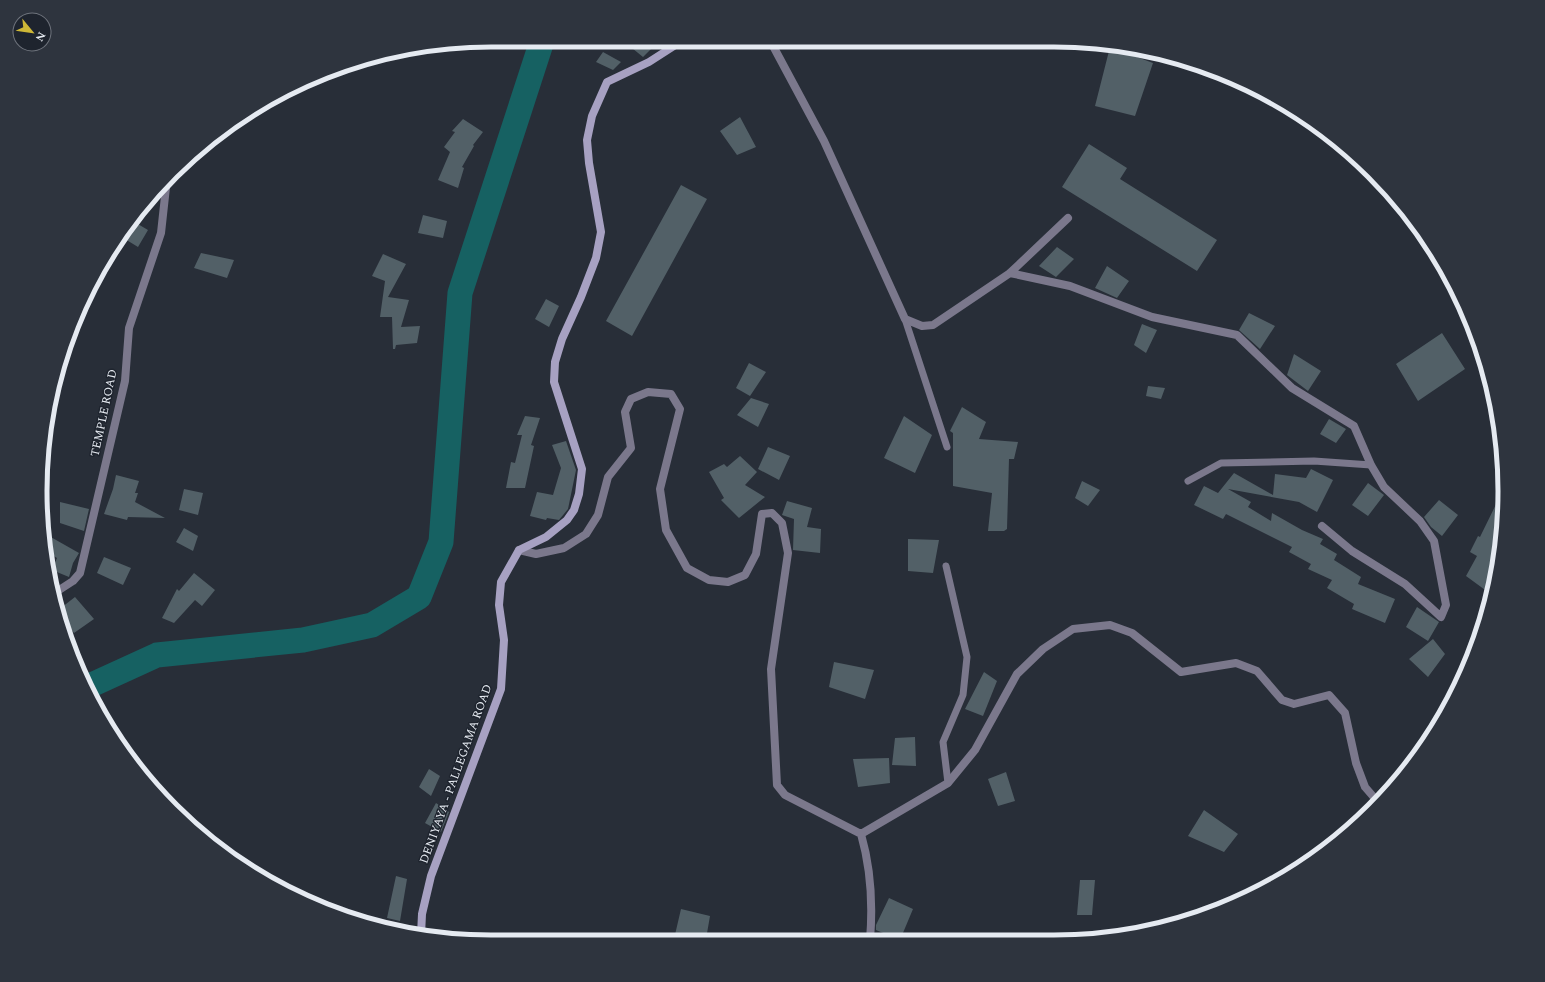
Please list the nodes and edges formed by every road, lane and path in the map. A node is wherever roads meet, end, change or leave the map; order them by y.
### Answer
1 (672, 47) edge
2 (774, 47) edge
3 (166, 189) edge
4 (1068, 218) dead end
5 (1010, 273) junction
6 (905, 319) junction
7 (946, 447) dead end
8 (1371, 465) junction
9 (1188, 481) dead end
10 (1322, 526) dead end
11 (519, 550) junction
12 (946, 566) dead end
13 (59, 590) edge
14 (948, 783) junction
15 (1375, 798) edge
16 (861, 834) junction
17 (421, 929) edge
18 (870, 935) edge

1 - 11 main road
2 - 6 street
3 - 13 street, TEMPLE ROAD
4 - 5 street
5 - 6 street
5 - 8 street
6 - 7 lane
8 - 9 lane
8 - 10 street
11 - 16 street
11 - 17 main road, DENIYAYA - PALLEGAMA ROAD
12 - 14 lane
14 - 15 street
14 - 16 street
16 - 18 street

